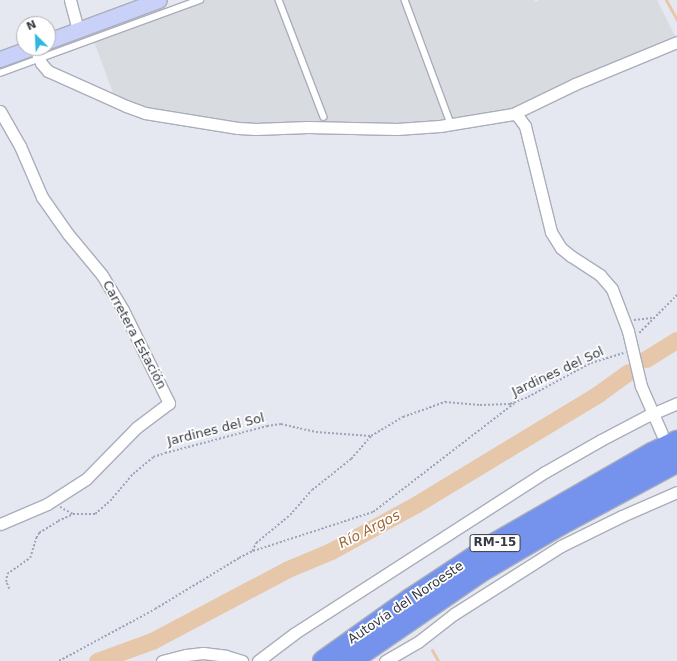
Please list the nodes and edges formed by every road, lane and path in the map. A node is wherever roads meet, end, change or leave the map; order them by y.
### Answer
1 (70, 0) edge
2 (159, 0) edge
3 (200, 0) edge
4 (279, 0) edge
5 (405, 0) edge
6 (78, 30) junction
7 (56, 38) edge
8 (677, 42) edge
9 (56, 47) edge
10 (20, 56) edge
11 (30, 56) edge
12 (35, 56) edge
13 (0, 59) edge
14 (0, 72) edge
15 (0, 111) edge
16 (513, 114) junction
17 (324, 117) dead end
18 (451, 124) junction
19 (677, 296) edge
20 (622, 313) junction
21 (654, 318) junction
22 (631, 346) junction
23 (518, 401) junction
24 (677, 403) edge
25 (653, 413) junction
26 (371, 436) junction
27 (670, 437) edge
28 (677, 462) edge
29 (677, 492) edge
30 (52, 501) junction
31 (73, 514) junction
32 (0, 524) edge
33 (251, 552) junction
34 (9, 589) dead end
35 (59, 661) edge
36 (162, 661) edge
37 (242, 661) edge
38 (258, 661) edge
39 (323, 661) edge
40 (351, 661) edge
41 (385, 661) edge

1 - 6 street
2 - 6 main road
3 - 9 lane
4 - 17 lane
5 - 18 lane
6 - 7 main road
8 - 16 street
10 - 13 main road
11 - 14 lane
12 - 18 street
15 - 30 street, Carretera Estación
16 - 18 street
16 - 20 street
19 - 21 path
20 - 21 path
20 - 22 street
21 - 22 path
22 - 23 path, Jardines del Sol
22 - 25 street
23 - 26 path, Jardines del Sol
23 - 33 path
24 - 25 street
25 - 27 street
25 - 38 street
26 - 31 path, Jardines del Sol
26 - 33 path
27 - 39 highway, Autovía del Noroeste / RM-15
28 - 40 highway, Autovía del Noroeste / RM-15
29 - 41 street
30 - 31 path
30 - 32 street, Carretera Estación
31 - 34 path
33 - 35 path
36 - 37 street

